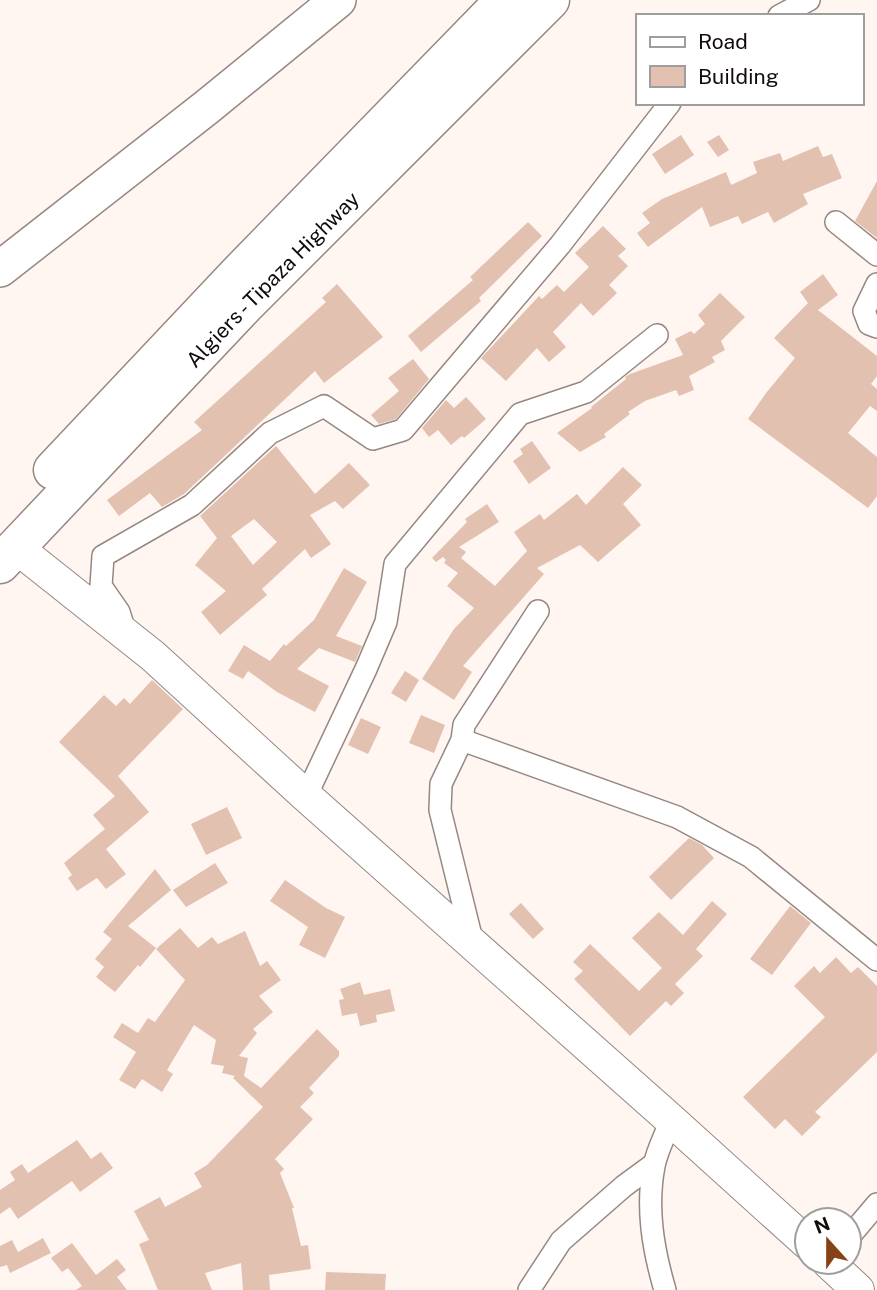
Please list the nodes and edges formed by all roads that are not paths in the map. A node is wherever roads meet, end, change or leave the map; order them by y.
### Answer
1 (338, 0) edge
2 (505, 0) edge
3 (550, 0) edge
4 (809, 0) edge
5 (783, 14) edge
6 (668, 105) edge
7 (836, 222) dead end
8 (877, 255) edge
9 (0, 269) edge
10 (877, 284) edge
11 (877, 327) edge
12 (657, 335) dead end
13 (6, 546) edge
14 (538, 611) dead end
15 (125, 634) junction
16 (462, 740) junction
17 (306, 796) junction
18 (473, 946) junction
19 (877, 960) edge
20 (671, 1120) junction
21 (654, 1164) junction
22 (877, 1204) edge
23 (863, 1220) edge
24 (793, 1230) edge
25 (843, 1276) edge
26 (529, 1290) edge
27 (665, 1290) edge
28 (858, 1290) edge

1 - 9 main road
2 - 13 highway, Algiers - Tipaza Highway
3 - 13 highway, Algiers - Tipaza Highway
4 - 5 street
6 - 15 street
7 - 8 street
10 - 11 street
12 - 17 street
13 - 15 main road
14 - 16 street
15 - 17 main road
16 - 18 street
16 - 19 street
17 - 18 main road
18 - 20 main road
20 - 21 street
20 - 24 main road
21 - 26 street
21 - 27 street
22 - 23 street
25 - 28 main road

